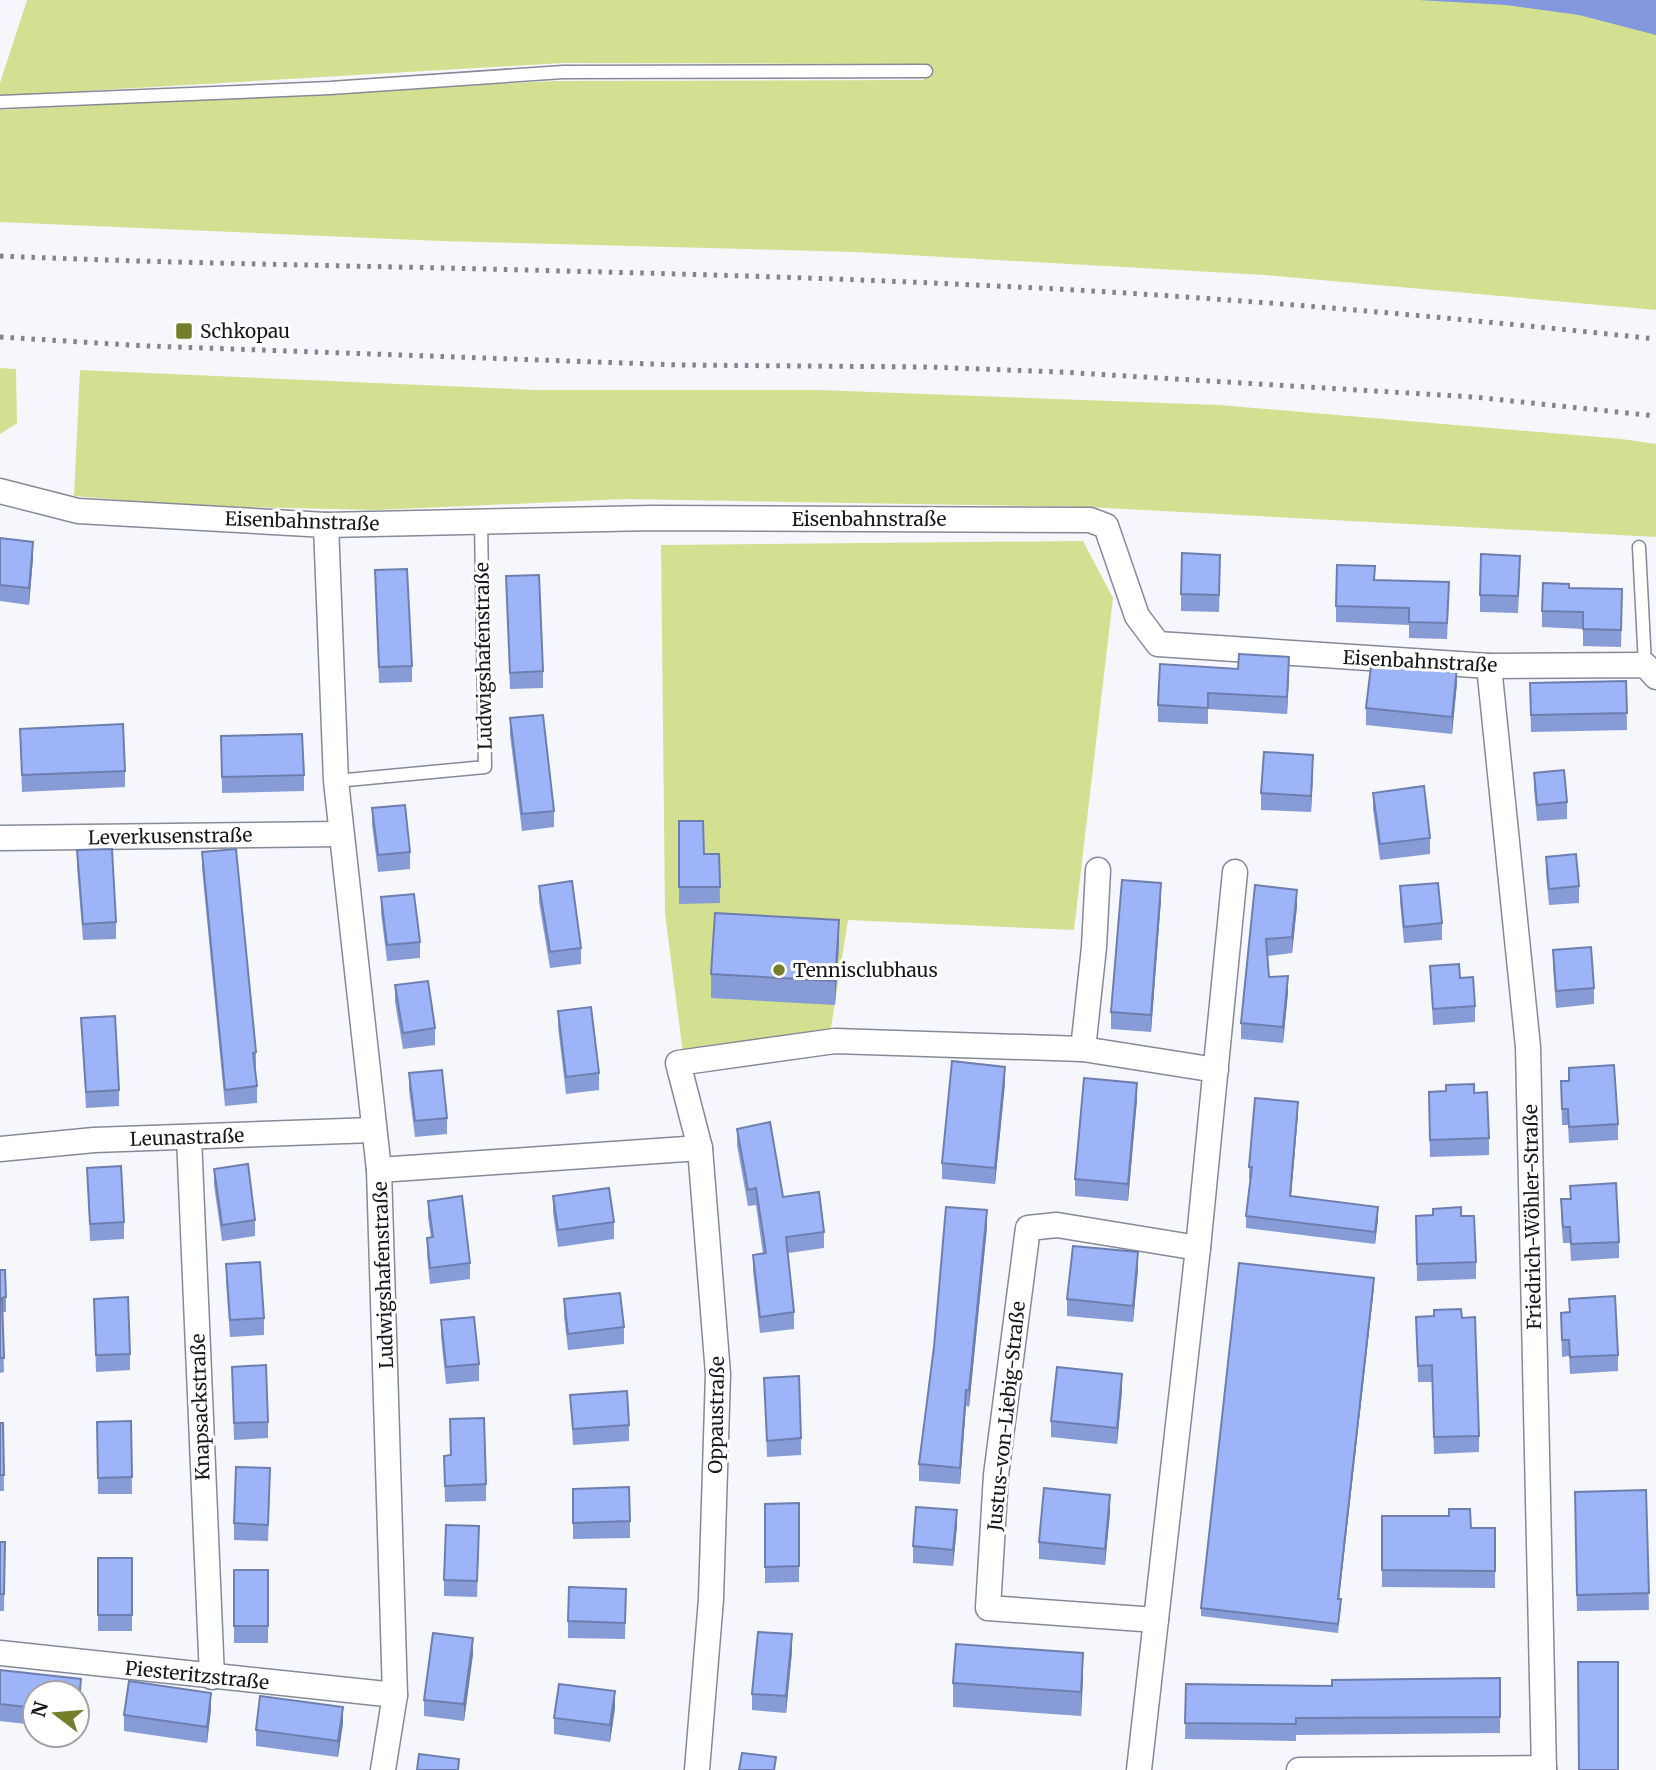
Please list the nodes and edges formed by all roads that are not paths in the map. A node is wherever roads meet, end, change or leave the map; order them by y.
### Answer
1 (926, 71) dead end
2 (0, 102) edge
3 (0, 491) edge
4 (481, 522) junction
5 (326, 525) junction
6 (1639, 547) dead end
7 (1489, 666) junction
8 (1650, 671) edge
9 (336, 781) junction
10 (341, 834) junction
11 (0, 838) edge
12 (1098, 870) dead end
13 (1235, 873) dead end
14 (1083, 1049) junction
15 (1216, 1070) junction
16 (373, 1130) junction
17 (189, 1137) junction
18 (700, 1148) junction
19 (0, 1149) edge
20 (379, 1170) junction
21 (1198, 1248) junction
22 (1156, 1619) junction
23 (0, 1653) edge
24 (212, 1677) junction
25 (395, 1695) junction
26 (1544, 1769) edge
27 (383, 1770) edge
28 (697, 1770) edge
29 (1139, 1770) edge
30 (1299, 1770) edge

1 - 2 lane
3 - 5 street, Eisenbahnstraße
4 - 5 street, Eisenbahnstraße
4 - 7 street, Eisenbahnstraße
4 - 9 lane, Ludwigshafenstraße
5 - 9 street, Ludwigshafenstraße
6 - 8 lane
7 - 8 street, Eisenbahnstraße
7 - 26 street, Friedrich-Wöhler-Straße
9 - 10 street, Ludwigshafenstraße
10 - 11 street, Leverkusenstraße
10 - 16 street, Ludwigshafenstraße
12 - 14 street
13 - 15 street
14 - 15 street
14 - 18 street, Oppaustraße
15 - 21 street
16 - 17 street, Leunastraße
16 - 20 street, Ludwigshafenstraße
17 - 19 street, Leunastraße
17 - 24 street, Knapsackstraße
18 - 20 street
18 - 28 street, Oppaustraße
20 - 25 street, Ludwigshafenstraße
21 - 22 street
21 - 22 street, Justus-von-Liebig-Straße
22 - 29 street
23 - 24 street, Piesteritzstraße
24 - 25 street, Piesteritzstraße
25 - 27 street, Ludwigshafenstraße
26 - 30 street

